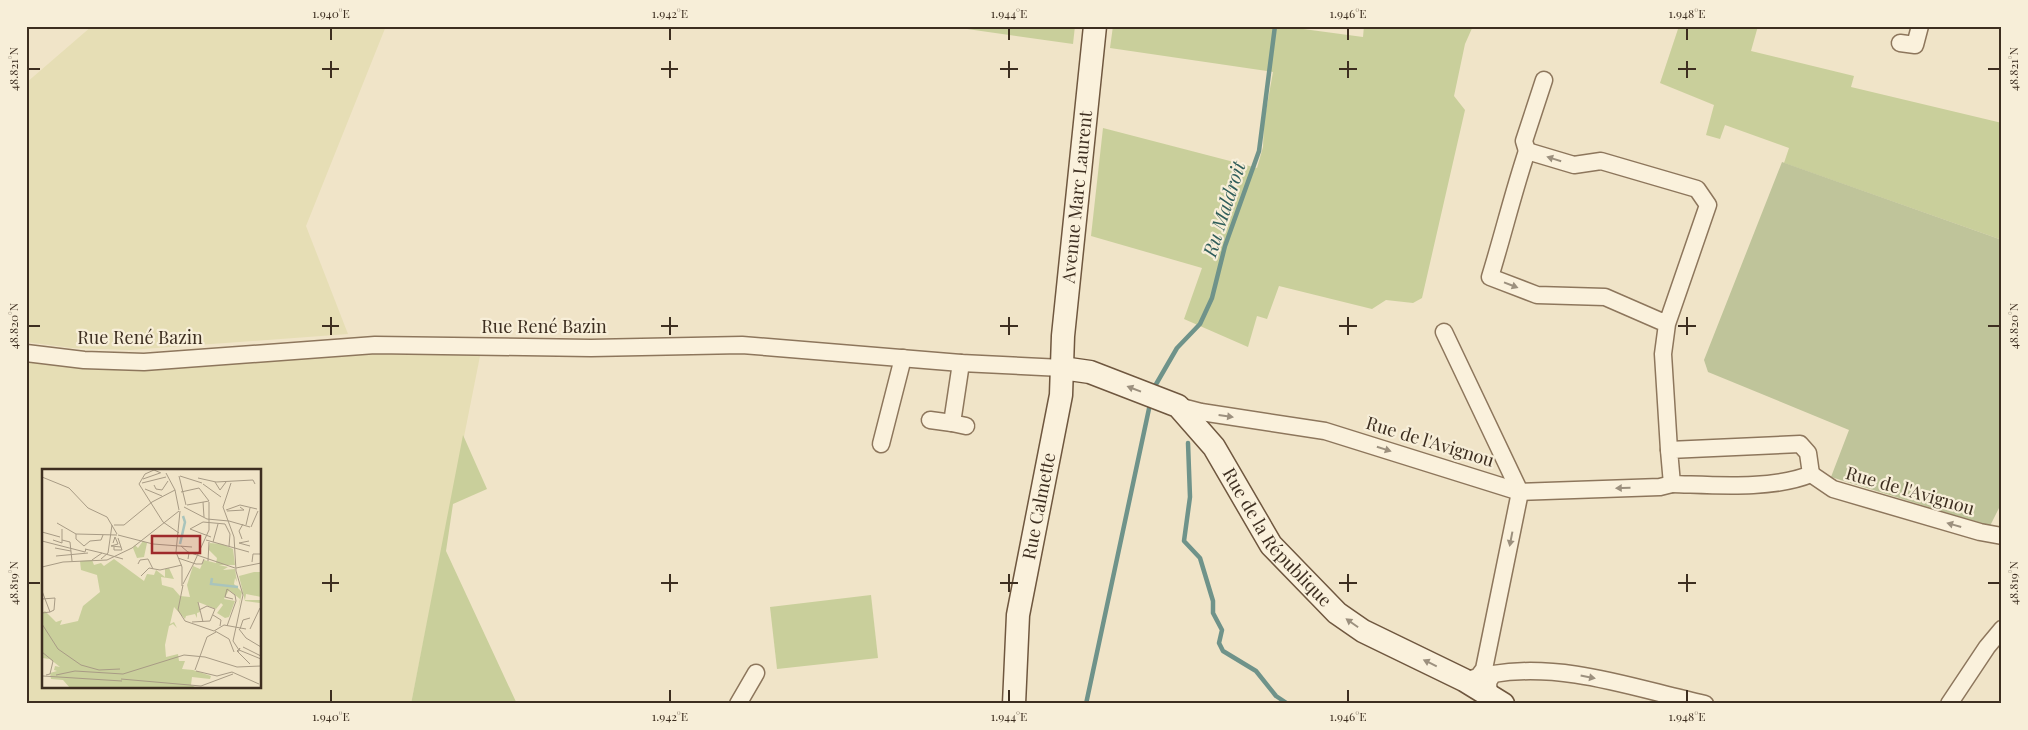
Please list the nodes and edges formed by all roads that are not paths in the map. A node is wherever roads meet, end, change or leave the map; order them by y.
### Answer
1 (1095, 26) edge
2 (1920, 26) edge
3 (1900, 44) dead end
4 (1544, 80) dead end
5 (1527, 151) junction
6 (1667, 324) junction
7 (1444, 332) dead end
8 (26, 353) edge
9 (903, 358) junction
10 (962, 363) junction
11 (1062, 368) junction
12 (1178, 406) junction
13 (930, 420) dead end
14 (881, 444) dead end
15 (1669, 450) junction
16 (1811, 474) junction
17 (1672, 484) junction
18 (1520, 492) junction
19 (2002, 536) edge
20 (2002, 629) edge
21 (1490, 644) junction
22 (1518, 672) junction
23 (756, 673) dead end
24 (1464, 680) junction
25 (1496, 699) edge
26 (738, 704) edge
27 (1014, 704) edge
28 (1705, 704) edge
29 (1949, 704) edge

1 - 11 street, Avenue Marc Laurent
2 - 3 street
4 - 5 street
5 -> 6 street
6 -> 5 street
6 - 15 street
7 - 18 street
8 - 9 street, Rue René Bazin
9 - 10 street, Rue René Bazin
9 - 14 street
10 - 11 street, Rue René Bazin
10 - 13 street
12 -> 11 street, Rue de la République
11 - 27 street, Rue Calmette
12 -> 18 street, Rue de l'Avignou
24 -> 12 street, Rue de la République
15 - 16 street
15 - 17 street
16 - 17 street, Rue de l'Avignou
19 -> 16 street, Rue de l'Avignou
17 -> 18 street, Rue de l'Avignou
18 -> 21 street
20 - 29 street
21 - 22 street
21 - 24 street
22 - 25 street
22 -> 28 street
23 - 26 street
24 - 25 street, Rue de la République

